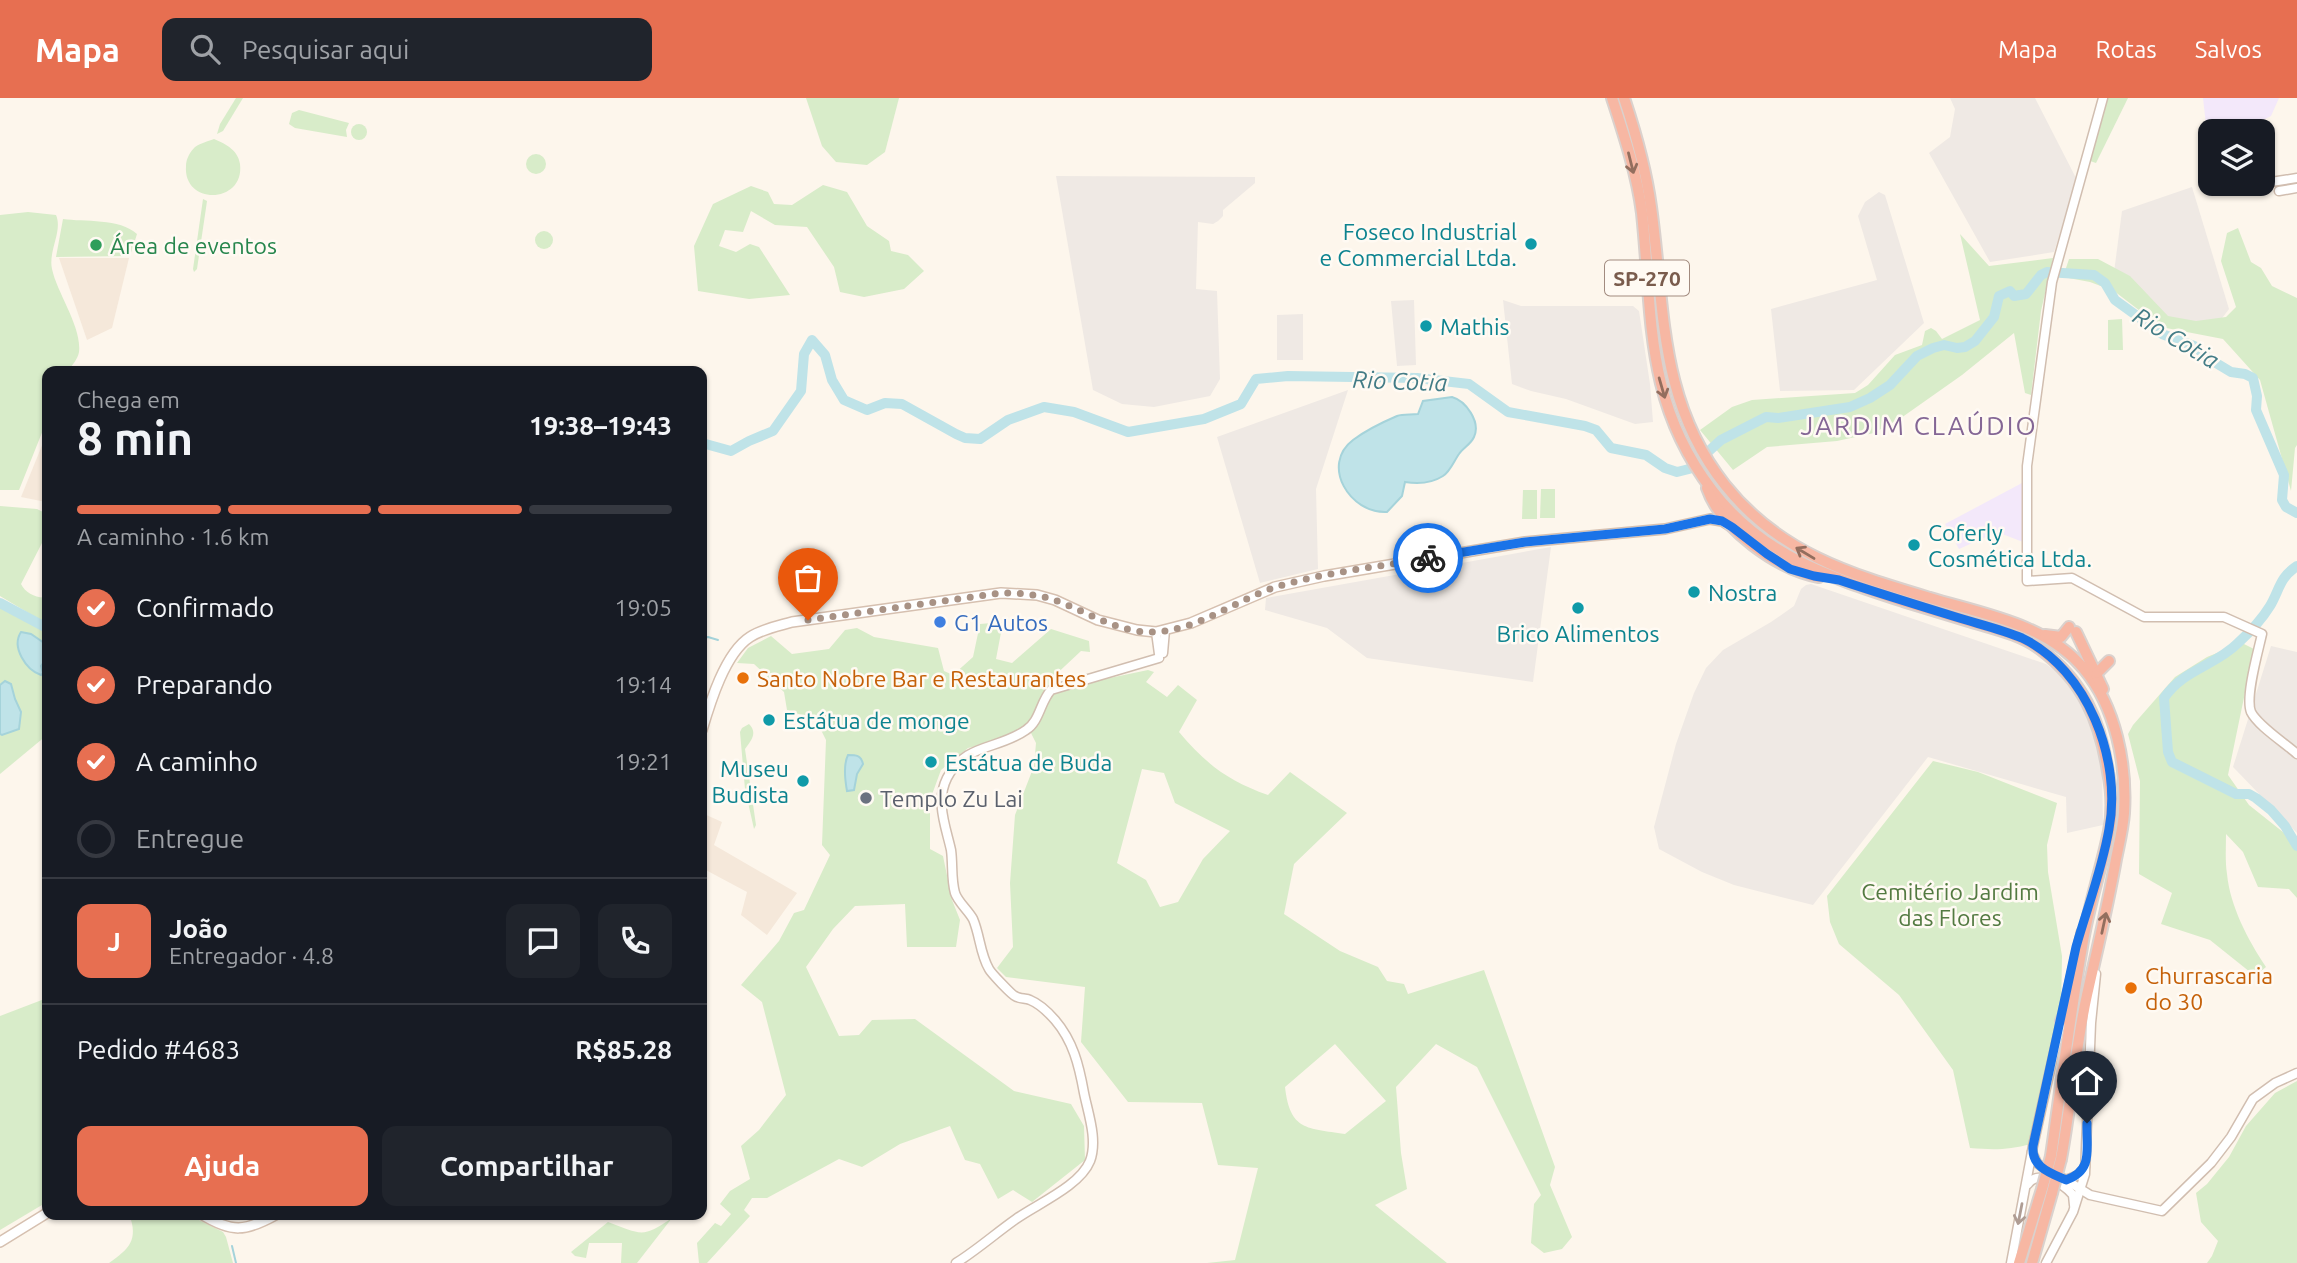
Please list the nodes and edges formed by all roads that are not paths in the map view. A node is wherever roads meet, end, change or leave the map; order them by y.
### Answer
1 (1612, 98) edge
2 (1624, 98) edge
3 (2103, 98) edge
4 (2297, 178) edge
5 (2275, 181) edge
6 (2297, 188) edge
7 (2279, 191) dead end
8 (1702, 476) junction
9 (1711, 500) junction
10 (1699, 520) junction
11 (1732, 527) junction
12 (1839, 580) junction
13 (1160, 631) junction
14 (2040, 634) junction
15 (2109, 661) dead end
16 (2097, 673) junction
17 (707, 717) edge
18 (2113, 725) junction
19 (2297, 754) edge
20 (2087, 916) junction
21 (2099, 948) junction
22 (2074, 994) junction
23 (2061, 1021) junction
24 (2297, 1073) edge
25 (2032, 1152) junction
26 (2056, 1158) junction
27 (2019, 1161) dead end
28 (2086, 1166) junction
29 (2029, 1169) junction
30 (2043, 1169) junction
31 (2066, 1180) junction
32 (2081, 1188) junction
33 (2025, 1189) junction
34 (2047, 1191) junction
35 (2090, 1195) junction
36 (2077, 1201) junction
37 (2073, 1212) junction
38 (42, 1216) edge
39 (212, 1220) edge
40 (266, 1220) edge
41 (0, 1242) edge
42 (956, 1263) edge
43 (2011, 1263) edge
44 (2019, 1263) edge
45 (2032, 1263) edge
46 (2046, 1263) edge

1 -> 8 highway, SP-270
14 -> 2 highway, SP-270
3 - 19 street
4 - 5 street
6 - 7 street
8 - 9 highway
8 - 12 highway, SP-270
9 - 10 main road
9 - 11 highway
10 - 11 main road
10 - 13 main road
11 - 12 highway
12 - 20 highway, SP-270
13 - 17 main road
13 - 42 street
14 - 16 highway
14 - 18 highway, SP-270
15 - 16 highway
16 - 18 highway
21 -> 18 highway, SP-270
20 - 22 highway, SP-270
20 - 23 street
21 - 26 highway, SP-270
21 - 28 street
22 - 23 highway
22 - 26 highway, SP-270
23 - 25 street
24 - 35 street
25 - 29 street
25 - 30 street
26 - 34 highway, SP-270, bridge
27 - 29 street
28 - 31 street
28 - 32 street
29 - 30 street
29 - 33 street
30 - 31 street
31 - 32 street
32 - 35 street
32 - 36 street
33 - 37 street
33 -> 43 street
34 - 44 highway, SP-270
34 - 45 highway, SP-270
35 - 36 street
36 - 37 street
37 - 46 street
38 - 41 main road
39 - 40 main road

